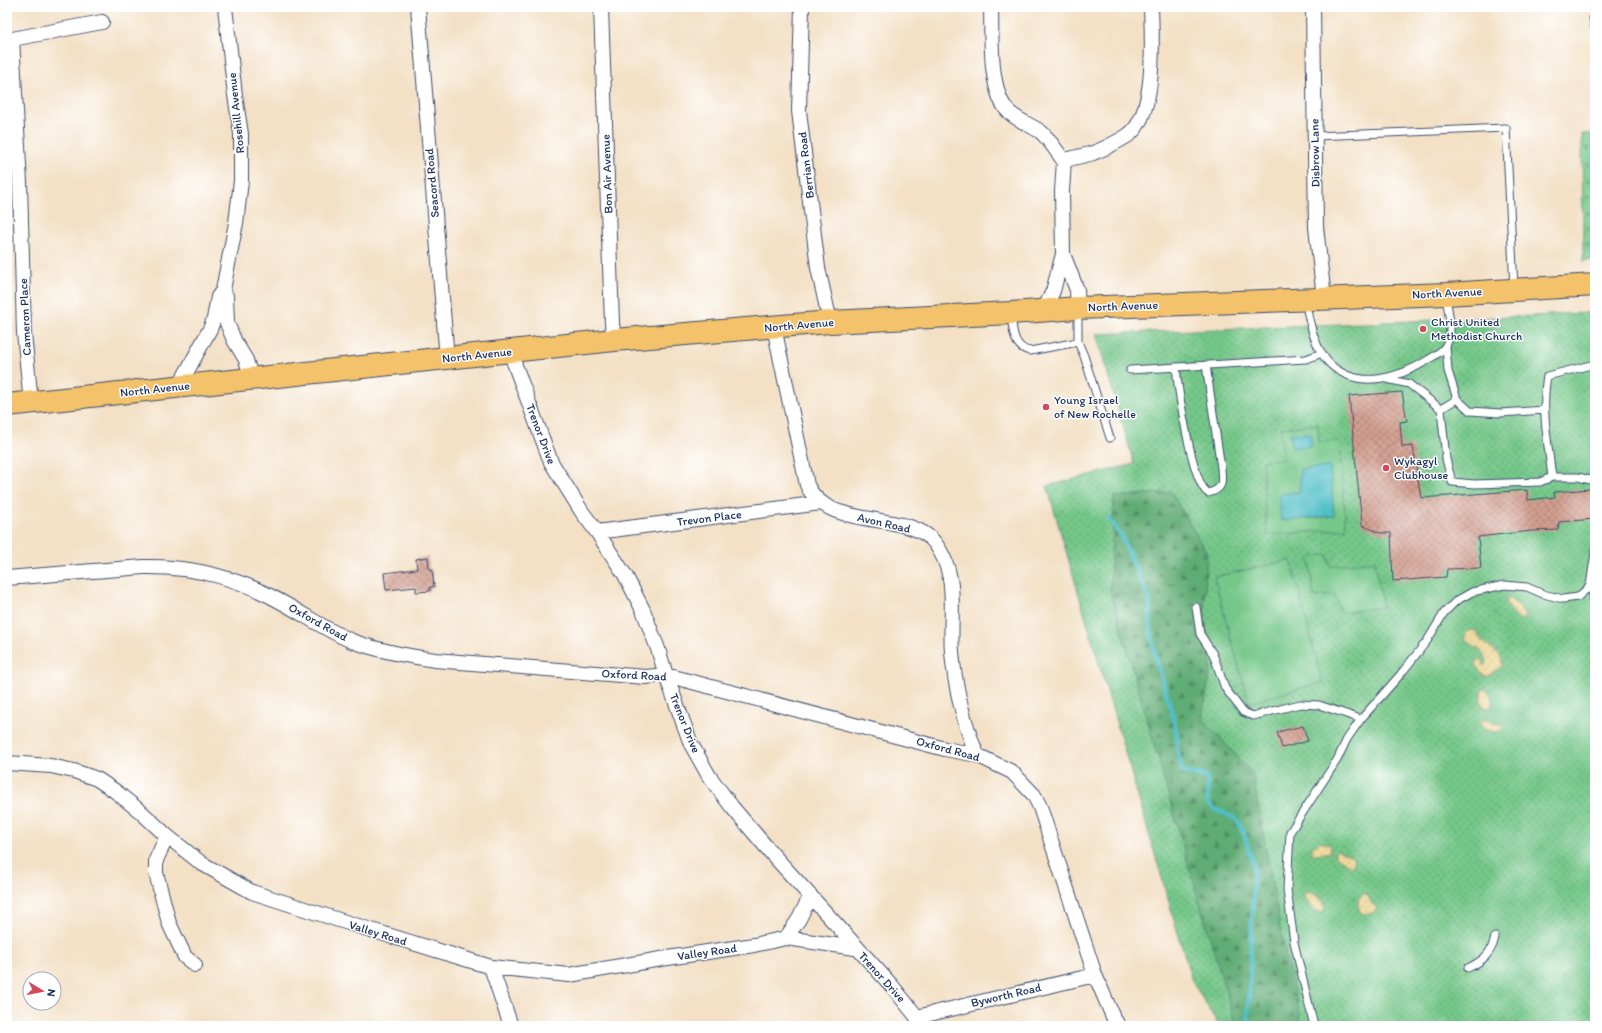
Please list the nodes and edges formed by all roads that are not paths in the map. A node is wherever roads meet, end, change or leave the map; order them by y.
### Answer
1 (418, 7) edge
2 (601, 7) edge
3 (802, 7) edge
4 (991, 7) edge
5 (1151, 7) edge
6 (1313, 7) edge
7 (225, 8) edge
8 (1593, 18) dead end
9 (102, 22) dead end
10 (1595, 27) edge
11 (9, 39) edge
12 (1315, 136) junction
13 (1064, 161) junction
14 (1063, 254) junction
15 (1595, 285) edge
16 (223, 290) junction
17 (1514, 290) junction
18 (1446, 294) junction
19 (1314, 298) junction
20 (1078, 308) junction
21 (1044, 310) junction
22 (1010, 313) junction
23 (830, 322) junction
24 (774, 327) junction
25 (614, 340) junction
26 (1078, 342) junction
27 (1446, 346) junction
28 (510, 352) junction
29 (1322, 353) junction
30 (447, 359) junction
31 (1595, 364) edge
32 (1206, 365) junction
33 (1176, 366) junction
34 (1130, 370) dead end
35 (252, 379) junction
36 (1387, 379) junction
37 (179, 386) junction
38 (1457, 399) junction
39 (31, 403) junction
40 (7, 405) edge
41 (1441, 409) junction
42 (1545, 410) junction
43 (1110, 438) dead end
44 (1552, 477) junction
45 (1595, 480) edge
46 (820, 503) junction
47 (597, 532) junction
48 (1595, 552) edge
49 (7, 578) edge
50 (1590, 586) junction
51 (1595, 601) edge
52 (1196, 607) dead end
53 (666, 675) junction
54 (1361, 719) junction
55 (977, 755) junction
56 (7, 762) edge
57 (167, 836) junction
58 (810, 896) junction
59 (1495, 937) dead end
60 (786, 938) junction
61 (855, 948) junction
62 (195, 965) dead end
63 (491, 968) junction
64 (1468, 968) dead end
65 (1095, 975) junction
66 (920, 1021) edge
67 (511, 1026) edge
68 (1119, 1026) edge
69 (1314, 1026) edge

1 - 30 street, Seacord Road
2 - 25 street, Bon Air Avenue
3 - 23 street, Berrian Road
4 - 13 street
5 - 13 street
6 - 12 street, Disbrow Lane
7 - 16 street, Rosehill Avenue
8 - 10 lane
9 - 11 street
11 - 39 street, Cameron Place
12 - 17 lane
12 - 19 street, Disbrow Lane
13 - 14 street
14 - 20 street
14 - 21 street
15 - 17 main road, North Avenue
16 - 35 street, Rosehill Avenue
16 - 37 street, Rosehill Avenue
17 - 18 main road, North Avenue
18 - 19 main road, North Avenue
18 - 27 lane
19 - 20 main road, North Avenue
19 - 29 lane
20 - 21 main road, North Avenue
20 - 26 lane
21 - 22 main road, North Avenue
22 - 23 main road, North Avenue
22 - 26 lane
23 - 24 main road, North Avenue
24 - 25 main road, North Avenue
24 - 46 street, Avon Road
25 - 28 main road, North Avenue
26 - 43 lane
27 - 36 lane
27 - 38 lane
28 - 30 main road, North Avenue
28 - 47 street, Trenor Drive
29 - 32 lane
29 - 36 lane
30 - 35 main road, North Avenue
31 - 42 lane
32 - 33 lane
32 - 33 lane
33 - 34 lane
35 - 37 main road, North Avenue
36 - 41 lane
37 - 39 main road, North Avenue
38 - 41 lane
38 - 42 lane
39 - 40 main road, North Avenue
41 - 44 lane
42 - 44 lane
44 - 45 lane
46 - 47 street, Trevon Place
46 - 55 street, Avon Road
47 - 53 street, Trenor Drive
48 - 50 lane
49 - 53 street, Oxford Road
50 - 51 lane
50 - 54 lane
52 - 54 lane
53 - 55 street, Oxford Road
53 - 58 street, Trenor Drive
54 - 69 lane
55 - 65 street, Oxford Road
56 - 57 street, Valley Road
57 - 62 street
57 - 63 street, Valley Road
58 - 60 street
58 - 61 street, Trenor Drive
59 - 64 lane
60 - 61 street, Valley Road
60 - 63 street, Valley Road
61 - 66 street, Trenor Drive
63 - 67 street
65 - 66 street, Byworth Road
65 - 68 street, Oxford Road

